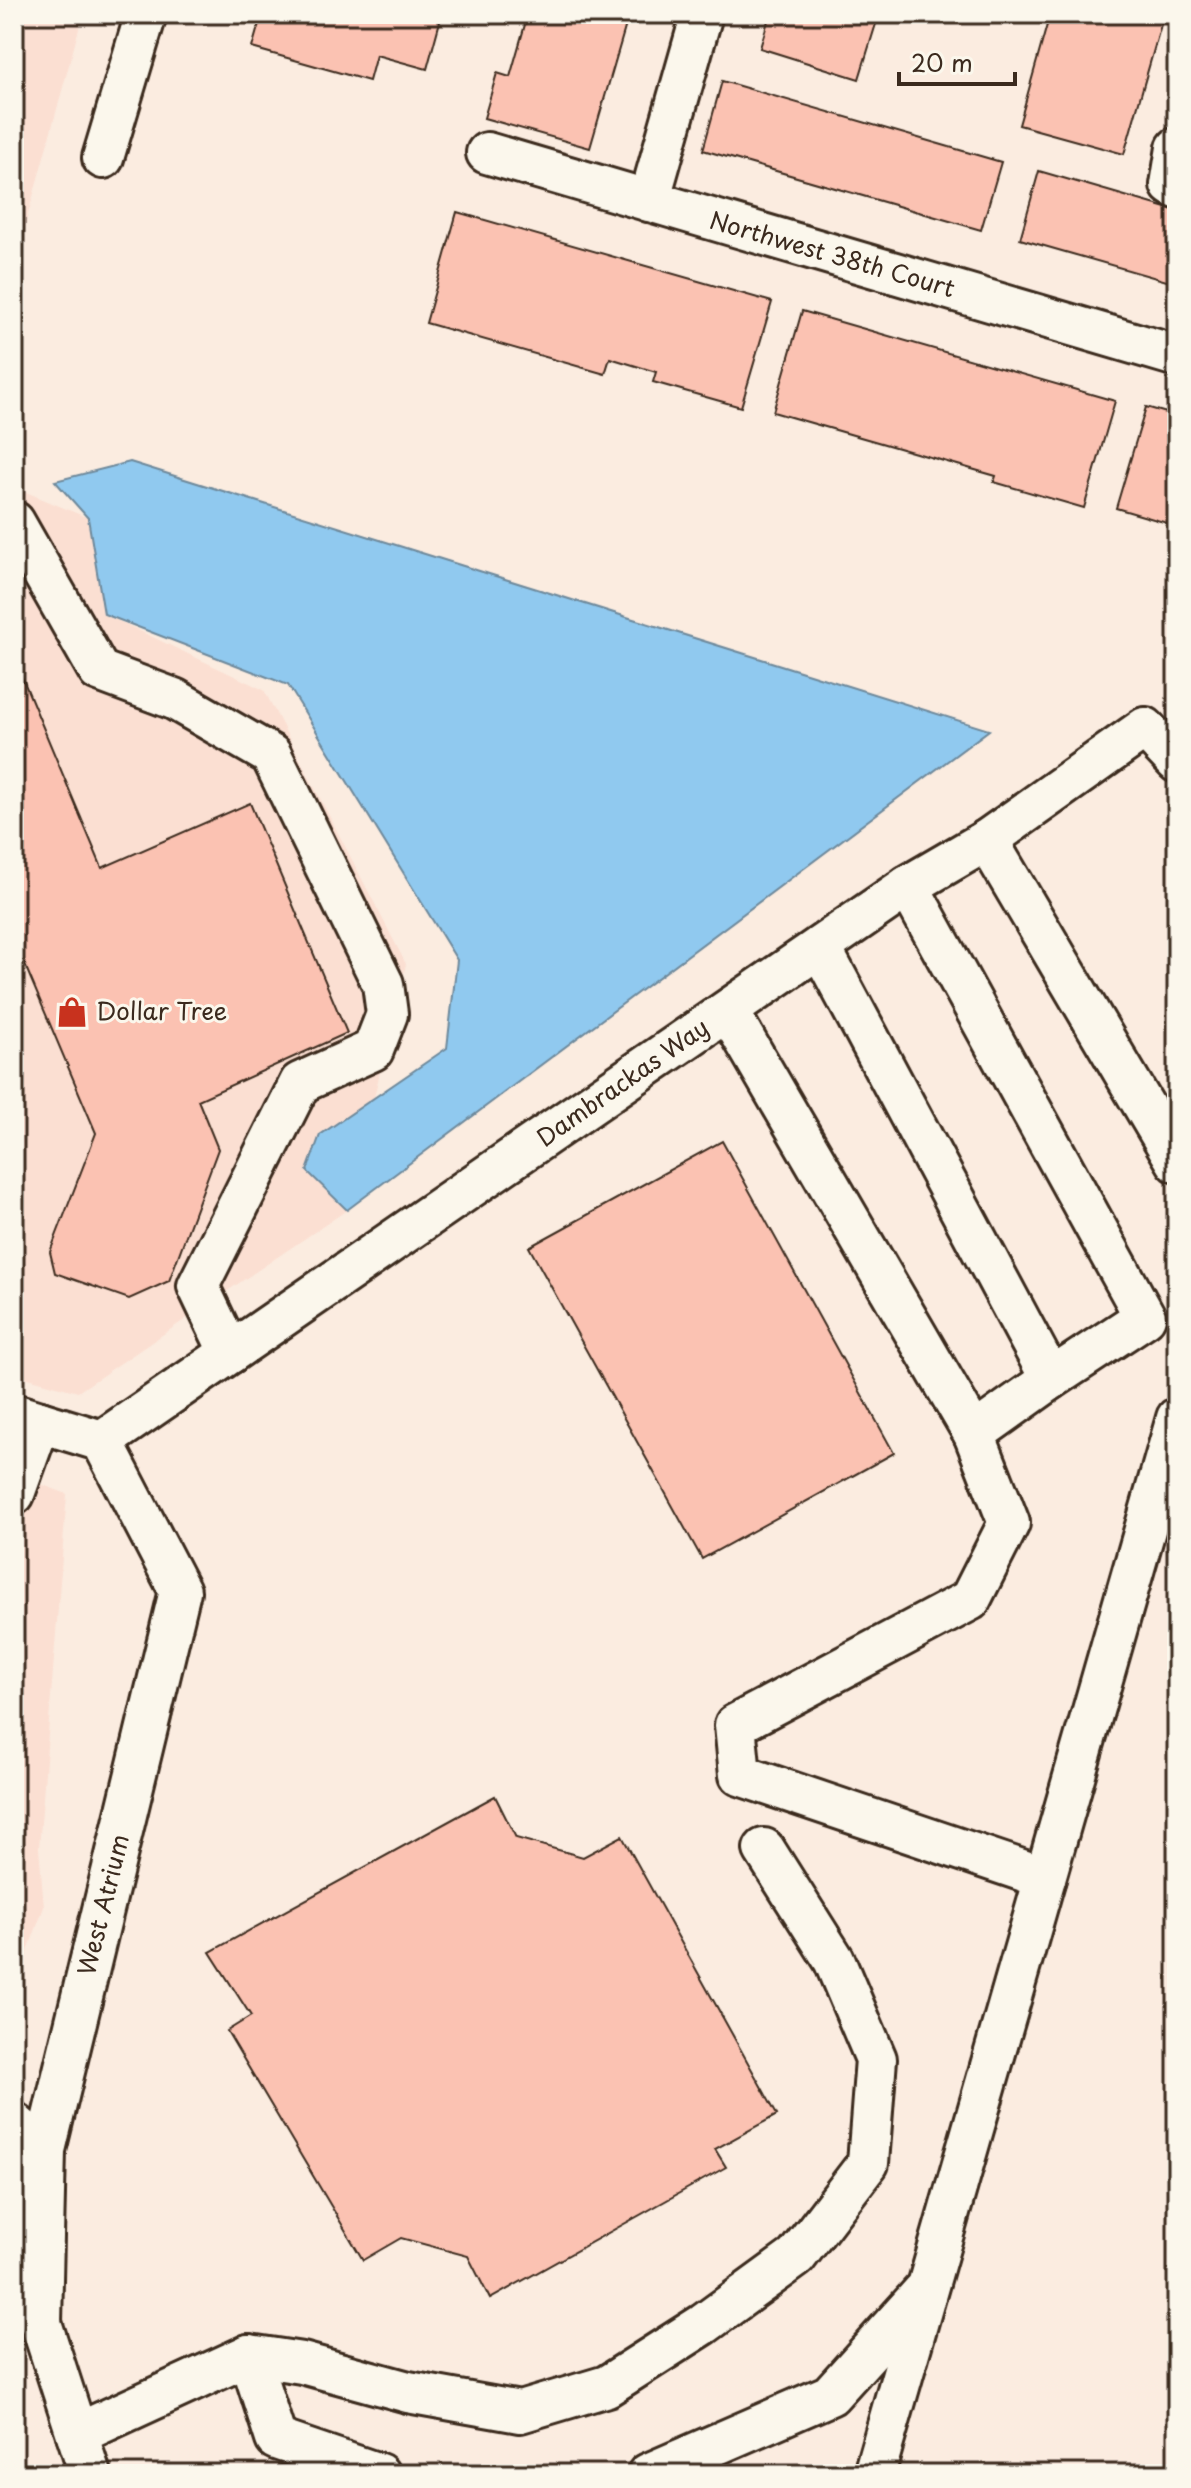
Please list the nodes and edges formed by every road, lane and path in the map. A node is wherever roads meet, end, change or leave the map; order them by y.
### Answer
1 (146, 14) edge
2 (702, 14) edge
3 (1177, 148) edge
4 (487, 153) dead end
5 (103, 158) dead end
6 (1177, 188) edge
7 (649, 201) junction
8 (1177, 356) edge
9 (14, 522) edge
10 (1177, 762) edge
11 (987, 840) junction
12 (908, 886) junction
13 (820, 947) junction
14 (728, 1011) junction
15 (1177, 1162) edge
16 (230, 1353) junction
17 (1051, 1379) junction
18 (27, 1418) edge
19 (1177, 1418) edge
20 (974, 1434) junction
21 (102, 1441) junction
22 (14, 1494) edge
23 (764, 1849) dead end
24 (1045, 1878) junction
25 (14, 2123) edge
26 (45, 2150) junction
27 (928, 2286) junction
28 (249, 2355) junction
29 (77, 2434) junction
30 (282, 2456) edge
31 (873, 2472) edge
32 (90, 2474) edge
33 (379, 2474) edge
34 (648, 2474) edge

1 - 5 street
2 - 7 street
3 - 6 street
4 - 7 street, Northwest 38th Court
7 - 8 street, Northwest 38th Court
9 - 16 street
10 - 11 street, Dambrackas Way
11 - 12 street, Dambrackas Way
11 - 15 street
12 - 13 street, Dambrackas Way
12 - 17 street
13 - 14 street, Dambrackas Way
13 - 17 street
14 - 16 street, Dambrackas Way
14 - 20 street
16 - 21 street, Dambrackas Way
17 - 20 street
18 - 21 street
18 - 22 street
19 - 24 street
20 - 24 street
21 - 26 street, West Atrium
23 - 28 street
24 - 27 street
25 - 26 street
26 - 29 street, West Atrium
27 - 31 street
27 - 34 street
28 - 29 street
28 - 30 street
29 - 32 street, West Atrium
30 - 33 street

